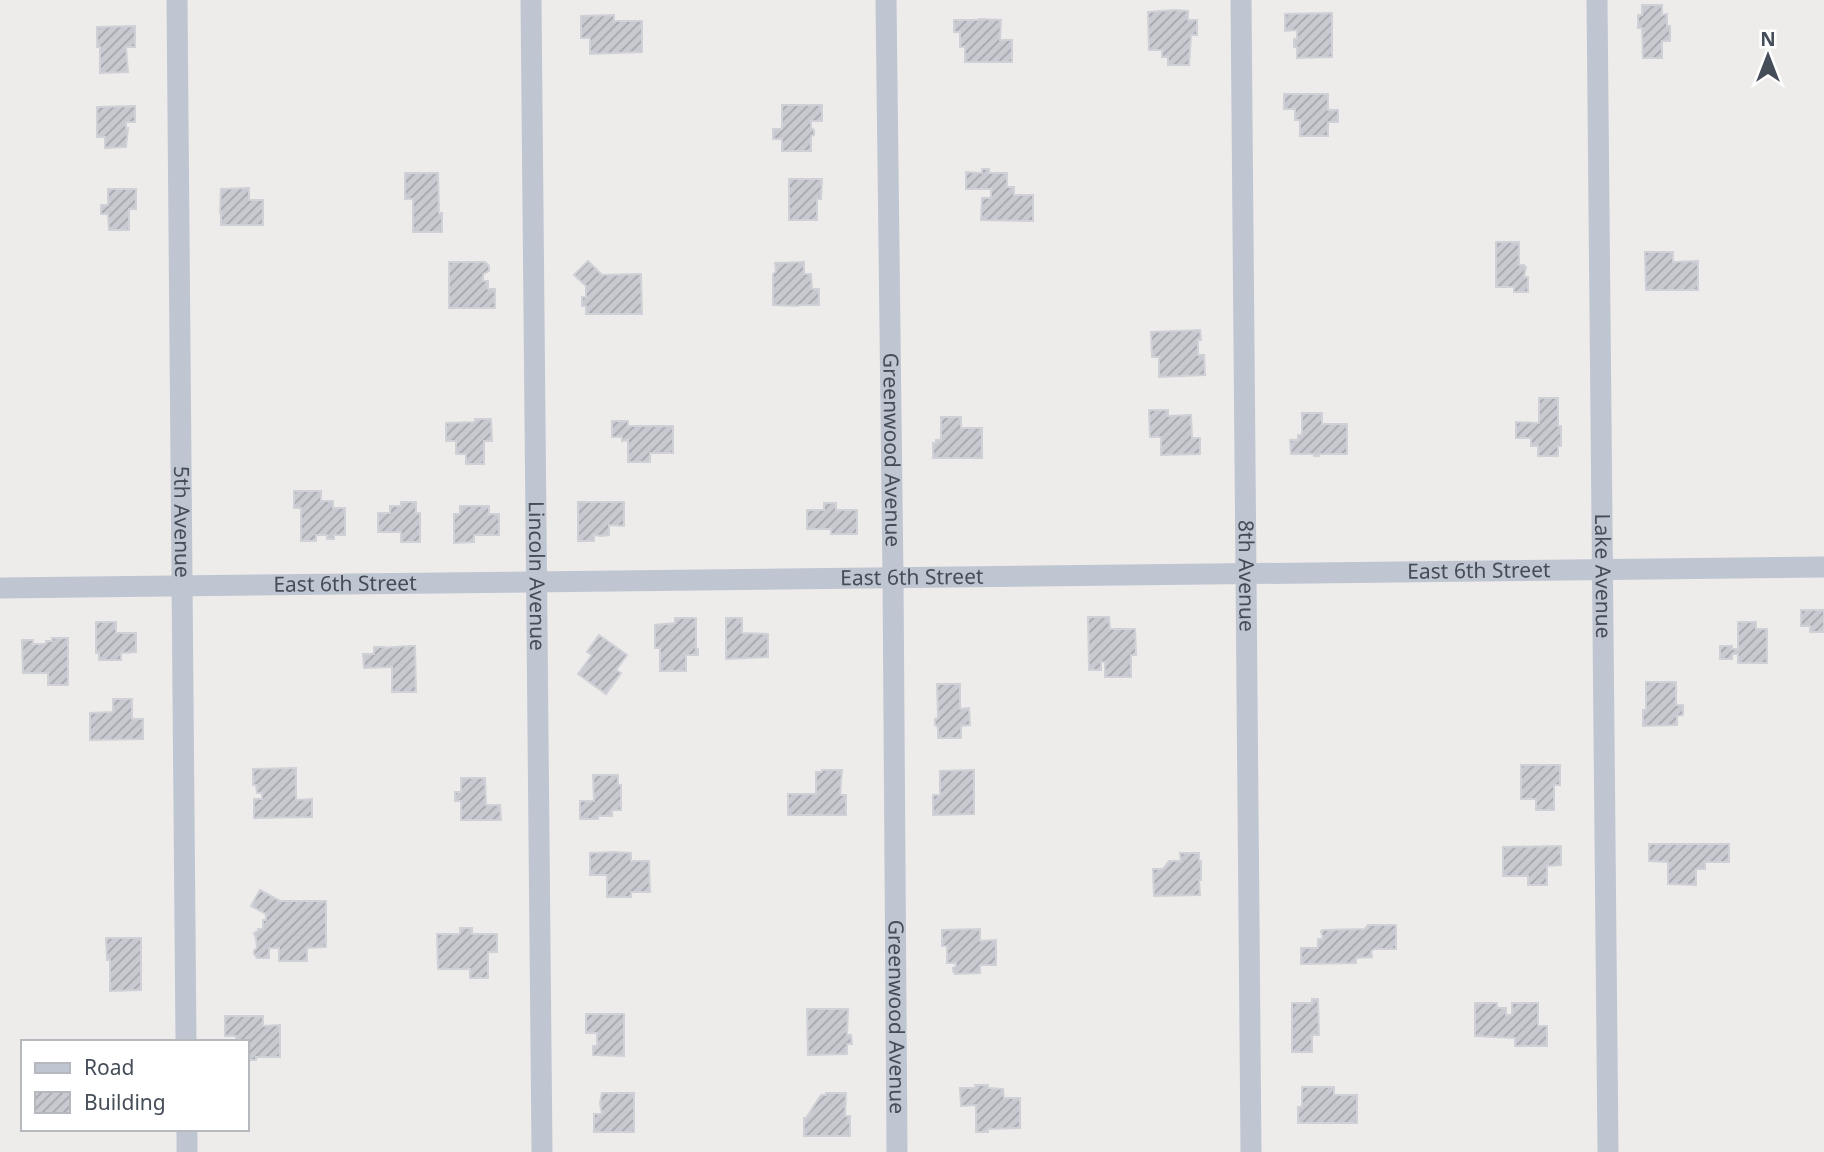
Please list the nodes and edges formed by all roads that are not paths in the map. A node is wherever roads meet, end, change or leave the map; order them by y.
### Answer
1 (177, 0) edge
2 (531, 0) edge
3 (887, 0) edge
4 (1241, 0) edge
5 (1597, 0) edge
6 (1824, 567) edge
7 (1602, 570) junction
8 (1246, 574) junction
9 (893, 578) junction
10 (538, 583) junction
11 (183, 586) junction
12 (0, 588) edge
13 (186, 1040) edge
14 (187, 1131) edge
15 (187, 1152) edge
16 (542, 1152) edge
17 (897, 1152) edge
18 (1251, 1152) edge
19 (1608, 1152) edge

1 - 11 street, 5th Avenue
2 - 10 street, Lincoln Avenue
3 - 9 street, Greenwood Avenue
4 - 8 street, 8th Avenue
5 - 7 street, Lake Avenue
6 - 7 street, East 6th Street
7 - 8 street, East 6th Street
7 - 19 street, Lake Avenue
8 - 9 street, East 6th Street
8 - 18 street, 8th Avenue
9 - 10 street, East 6th Street
9 - 17 street, Greenwood Avenue
10 - 11 street, East 6th Street
10 - 16 street, Lincoln Avenue
11 - 12 street, East 6th Street
11 - 13 street, 5th Avenue
14 - 15 street

